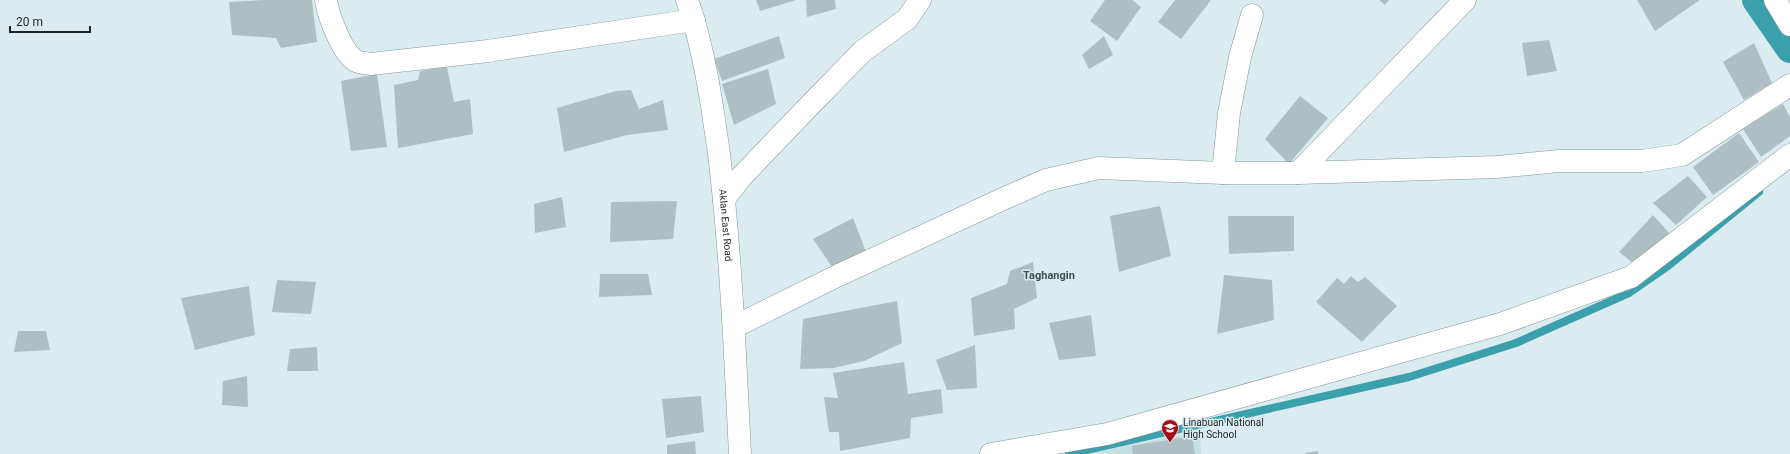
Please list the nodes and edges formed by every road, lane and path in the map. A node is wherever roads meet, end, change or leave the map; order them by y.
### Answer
1 (326, 0) edge
2 (920, 0) edge
3 (1465, 0) edge
4 (1775, 0) edge
5 (690, 10) edge
6 (1252, 15) dead end
7 (1790, 26) edge
8 (1790, 86) edge
9 (1790, 155) edge
10 (1298, 173) junction
11 (1223, 174) junction
12 (724, 199) junction
13 (734, 327) junction
14 (740, 454) edge
15 (991, 454) edge

1 - 5 street
2 - 12 street
3 - 10 street
4 - 7 street
5 - 12 street, Aklan East Road
6 - 11 street
8 - 10 street
9 - 15 street
10 - 11 street
11 - 13 street
12 - 13 street, Aklan East Road
13 - 14 street, Aklan East Road

